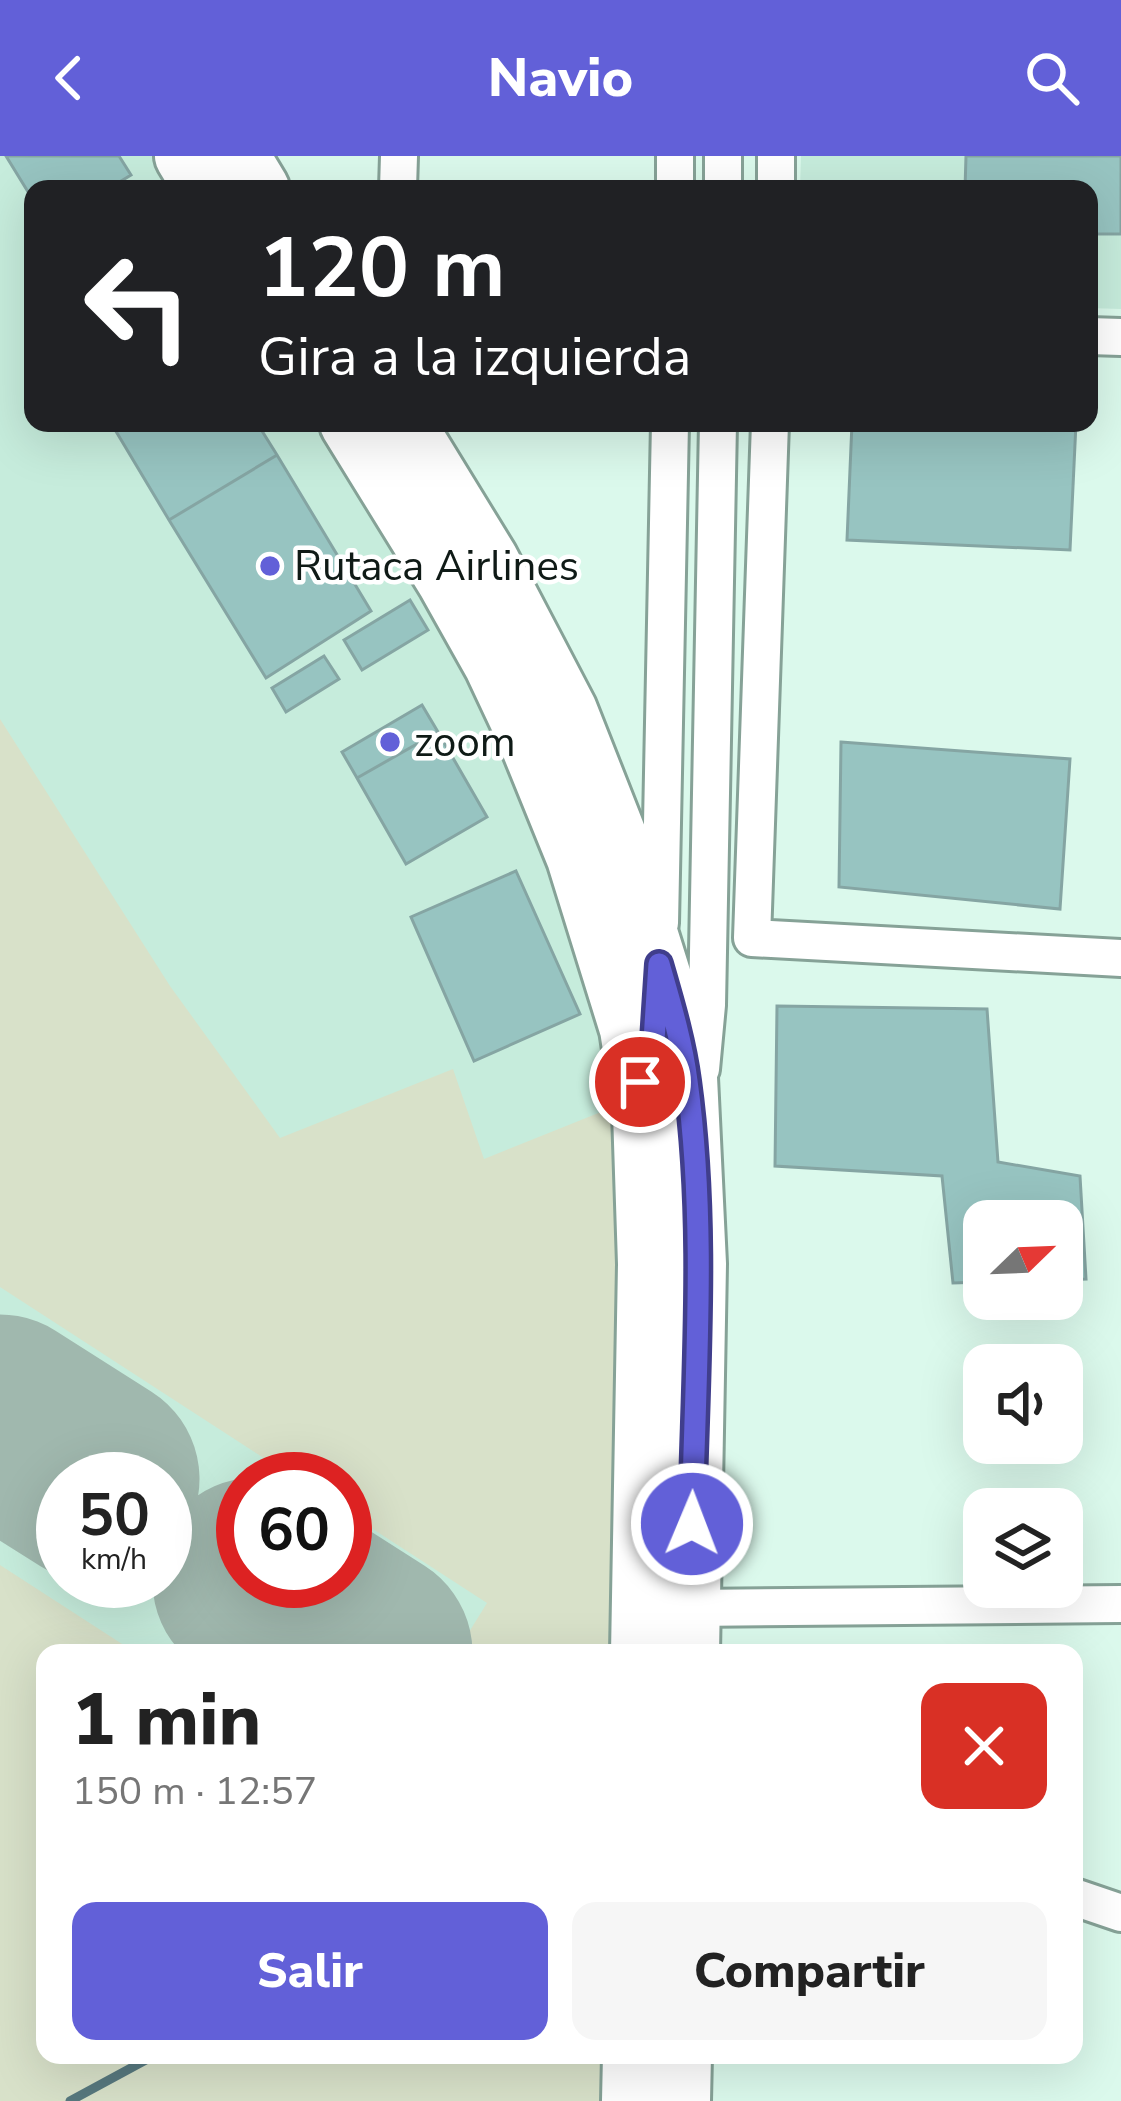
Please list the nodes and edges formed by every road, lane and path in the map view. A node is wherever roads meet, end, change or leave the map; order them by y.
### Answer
1 (356, 432) edge
2 (411, 432) edge
3 (670, 432) edge
4 (718, 432) edge
5 (770, 432) edge
6 (1121, 958) edge
7 (659, 964) junction
8 (640, 1082) junction
9 (693, 1150) junction
10 (1121, 1604) edge
11 (690, 1630) edge
12 (641, 1644) edge
13 (1083, 1900) edge
14 (1121, 1913) edge
15 (633, 2064) edge
16 (681, 2064) edge
17 (632, 2101) edge
18 (680, 2101) edge

1 - 8 main road
2 - 7 main road
3 - 7 street
4 - 9 street
5 - 6 street
7 - 8 street
7 - 9 main road
8 - 12 main road
9 - 11 main road
10 - 11 street
13 - 14 street
15 - 17 main road
16 - 18 main road

